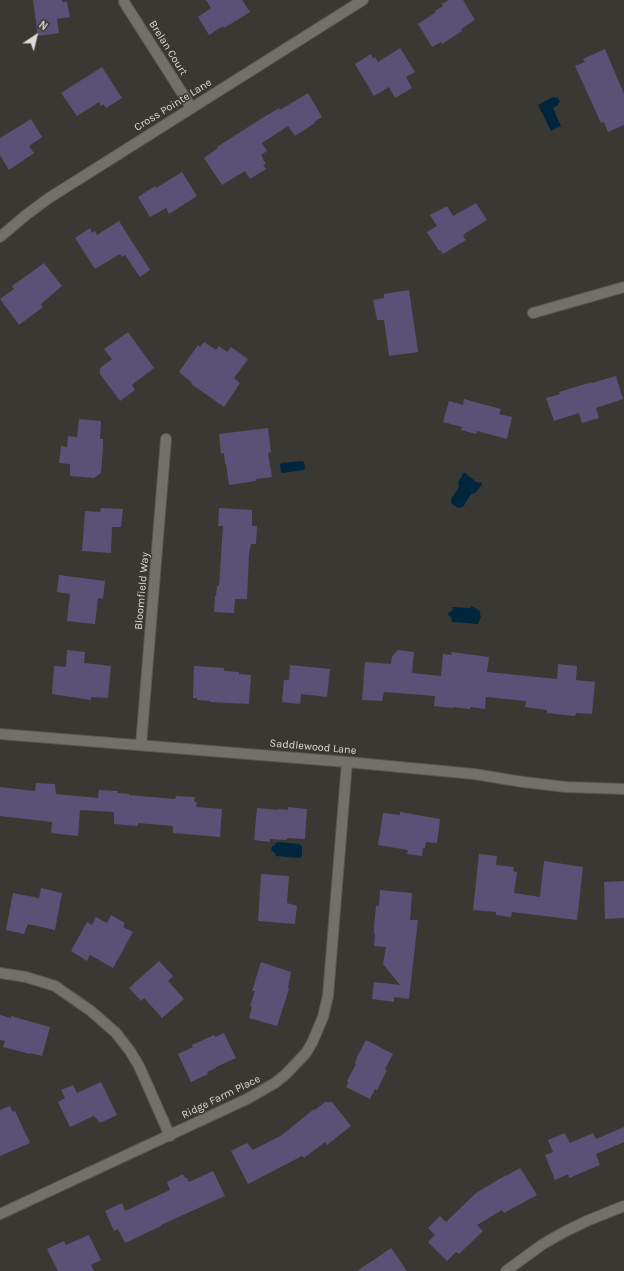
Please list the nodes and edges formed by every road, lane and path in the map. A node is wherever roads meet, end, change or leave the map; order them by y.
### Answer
1 (363, 0) edge
2 (124, 2) dead end
3 (191, 107) junction
4 (0, 237) edge
5 (624, 287) edge
6 (533, 313) dead end
7 (166, 439) dead end
8 (0, 734) edge
9 (141, 745) junction
10 (347, 762) junction
11 (624, 789) edge
12 (0, 973) edge
13 (170, 1136) junction
14 (624, 1206) edge
15 (0, 1214) edge
16 (506, 1271) edge

1 - 3 street, Cross Pointe Lane
2 - 3 street, Brelan Court
3 - 4 street, Cross Pointe Lane
5 - 6 street
7 - 9 street, Bloomfield Way
8 - 9 street, Saddlewood Lane
9 - 10 street, Saddlewood Lane
10 - 11 street, Saddlewood Lane
10 - 13 street, Ridge Farm Place
12 - 13 street
13 - 15 street, Ridge Farm Place
14 - 16 street

